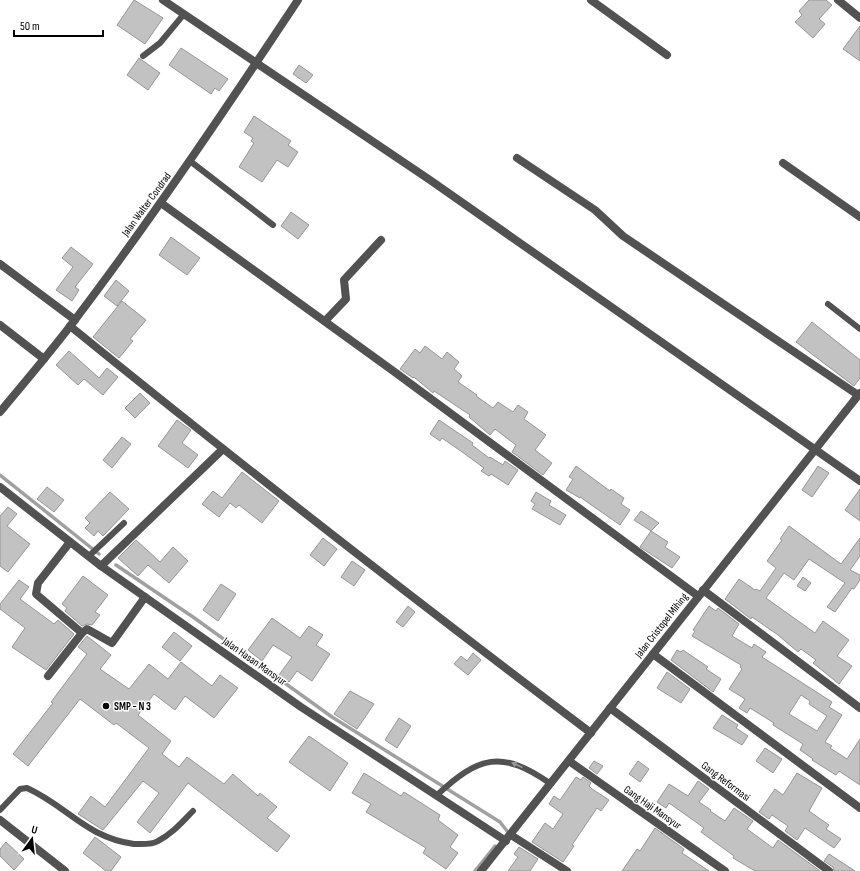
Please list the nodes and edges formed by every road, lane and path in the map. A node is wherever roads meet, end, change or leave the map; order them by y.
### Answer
1 (163, 0) edge
2 (298, 0) edge
3 (592, 0) edge
4 (838, 0) edge
5 (184, 14) junction
6 (860, 18) edge
7 (667, 55) dead end
8 (143, 56) dead end
9 (256, 63) junction
10 (517, 158) dead end
11 (190, 161) junction
12 (783, 163) dead end
13 (161, 203) junction
14 (860, 217) edge
15 (273, 225) dead end
16 (381, 240) dead end
17 (0, 264) edge
18 (828, 304) dead end
19 (325, 321) junction
20 (73, 323) junction
21 (0, 325) edge
22 (860, 329) edge
23 (44, 359) junction
24 (859, 394) edge
25 (0, 412) edge
26 (223, 449) junction
27 (816, 449) junction
28 (860, 481) edge
29 (0, 487) edge
30 (124, 523) dead end
31 (70, 542) junction
32 (89, 556) junction
33 (101, 566) junction
34 (700, 593) junction
35 (145, 597) junction
36 (82, 633) junction
37 (653, 654) junction
38 (48, 676) dead end
39 (610, 708) junction
40 (860, 708) edge
41 (591, 733) junction
42 (569, 761) junction
43 (551, 784) junction
44 (436, 796) junction
45 (860, 808) edge
46 (0, 810) edge
47 (193, 811) dead end
48 (0, 820) edge
49 (508, 838) junction
50 (65, 871) edge
51 (481, 871) edge
52 (567, 871) edge
53 (725, 871) edge
54 (829, 871) edge

1 - 5 street
2 - 9 street, Jalan Walter Condrad
3 - 7 street
4 - 6 street
5 - 8 lane
5 - 9 street
9 - 11 street, Jalan Walter Condrad
9 - 27 street
10 - 24 street
11 - 13 street, Jalan Walter Condrad
11 - 15 lane
12 - 14 street
13 - 19 street
13 - 20 street, Jalan Walter Condrad
16 - 19 street
17 - 20 street
18 - 22 lane
19 - 34 street
20 - 23 street, Jalan Walter Condrad
20 - 26 street
21 - 23 street
23 - 25 street, Jalan Walter Condrad
24 - 27 street, Jalan Cristopel Mihing
26 - 33 street
26 - 41 street
27 - 28 street
27 - 34 street, Jalan Cristopel Mihing
29 - 31 street, Jalan Hasan Mansyur
30 - 32 lane
31 - 32 street, Jalan Hasan Mansyur
31 - 36 street
32 - 33 street, Jalan Hasan Mansyur
33 - 35 street, Jalan Hasan Mansyur
34 - 37 street, Jalan Cristopel Mihing
34 - 40 street
35 - 36 street
35 - 44 street, Jalan Hasan Mansyur
36 - 38 street
37 - 39 street, Jalan Cristopel Mihing
37 - 45 street
39 - 41 street, Jalan Cristopel Mihing
39 - 54 street, Gang Reformasi
41 - 42 street, Jalan Cristopel Mihing
42 - 43 street, Jalan Cristopel Mihing
42 - 53 street, Gang Haji Mansyur
43 -> 44 lane
43 - 49 street, Jalan Cristopel Mihing
44 - 49 street, Jalan Hasan Mansyur
46 - 47 lane
48 - 50 street
49 - 51 street, Jalan Cristopel Mihing
49 - 52 street, Jalan Hasan Mansyur

